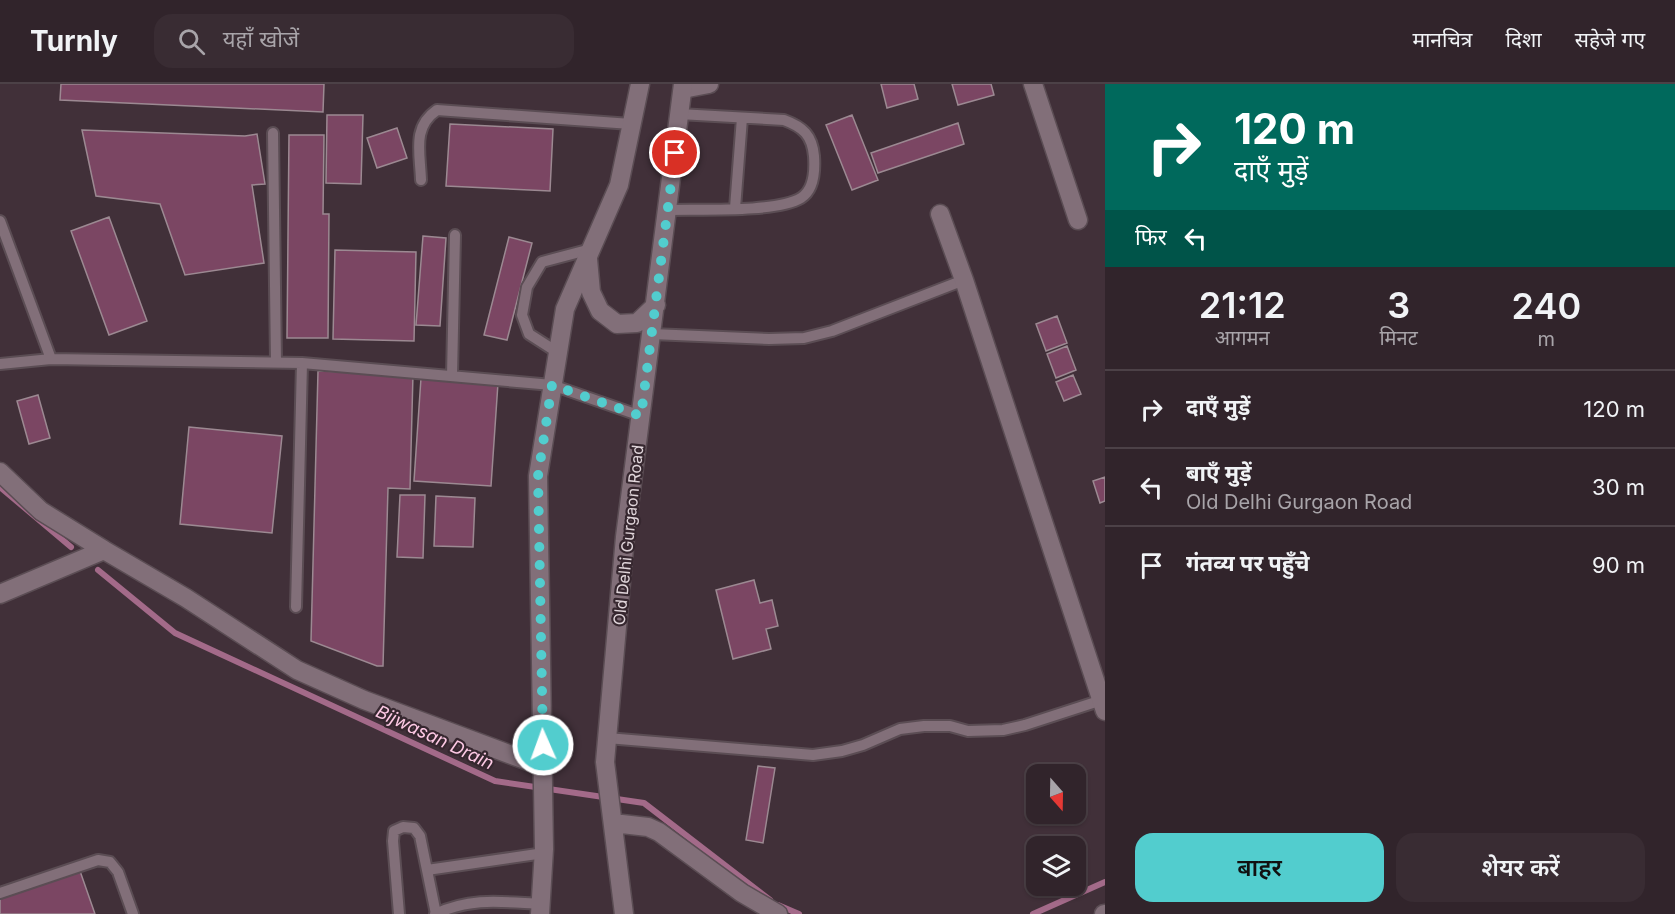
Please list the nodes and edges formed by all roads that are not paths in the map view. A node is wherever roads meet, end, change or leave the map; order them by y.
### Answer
1 (640, 84) edge
2 (709, 84) edge
3 (1033, 84) edge
4 (683, 86) edge
5 (679, 114) junction
6 (742, 118) junction
7 (631, 124) junction
8 (273, 133) dead end
9 (421, 180) dead end
10 (735, 208) junction
11 (668, 210) junction
12 (940, 214) dead end
13 (1078, 220) dead end
14 (0, 221) edge
15 (454, 235) dead end
16 (590, 252) junction
17 (964, 280) junction
18 (656, 305) junction
19 (652, 334) junction
20 (557, 352) junction
21 (51, 359) junction
22 (276, 362) junction
23 (302, 363) junction
24 (0, 364) edge
25 (452, 376) junction
26 (552, 385) junction
27 (641, 416) junction
28 (0, 472) edge
29 (104, 550) junction
30 (0, 594) edge
31 (296, 607) dead end
32 (1103, 706) edge
33 (607, 738) junction
34 (543, 773) junction
35 (612, 818) junction
36 (544, 853) junction
37 (427, 870) junction
38 (0, 893) edge
39 (540, 909) edge
40 (133, 914) edge
41 (399, 914) edge
42 (435, 914) edge
43 (624, 914) edge
44 (778, 914) edge

1 - 7 main road
2 - 4 main road
3 - 13 main road
4 - 5 main road, Old Delhi Gurgaon Road
5 - 6 lane
5 - 11 main road, Old Delhi Gurgaon Road
6 - 10 lane
6 - 10 lane
7 - 9 lane
7 - 16 main road
8 - 22 lane
10 - 11 lane
11 - 18 main road, Old Delhi Gurgaon Road
12 - 17 main road
14 - 21 lane
15 - 25 lane
16 - 18 main road
16 - 20 main road
16 - 20 lane
17 - 19 lane
17 - 32 main road
18 - 19 main road, Old Delhi Gurgaon Road
19 - 27 main road, Old Delhi Gurgaon Road
20 - 26 main road
21 - 22 lane
21 - 24 lane
22 - 23 lane
23 - 25 lane
23 - 31 lane
25 - 26 lane
26 - 27 lane
26 - 34 main road
27 - 33 main road, Old Delhi Gurgaon Road
28 - 29 main road
29 - 30 main road
29 - 34 main road
32 - 33 lane
33 - 35 main road, Old Delhi Gurgaon Road
34 - 36 main road
35 - 43 main road, Old Delhi Gurgaon Road
35 - 44 main road
36 - 37 lane
36 - 39 main road
37 - 41 lane
37 - 42 lane
38 - 40 lane
39 - 42 lane

